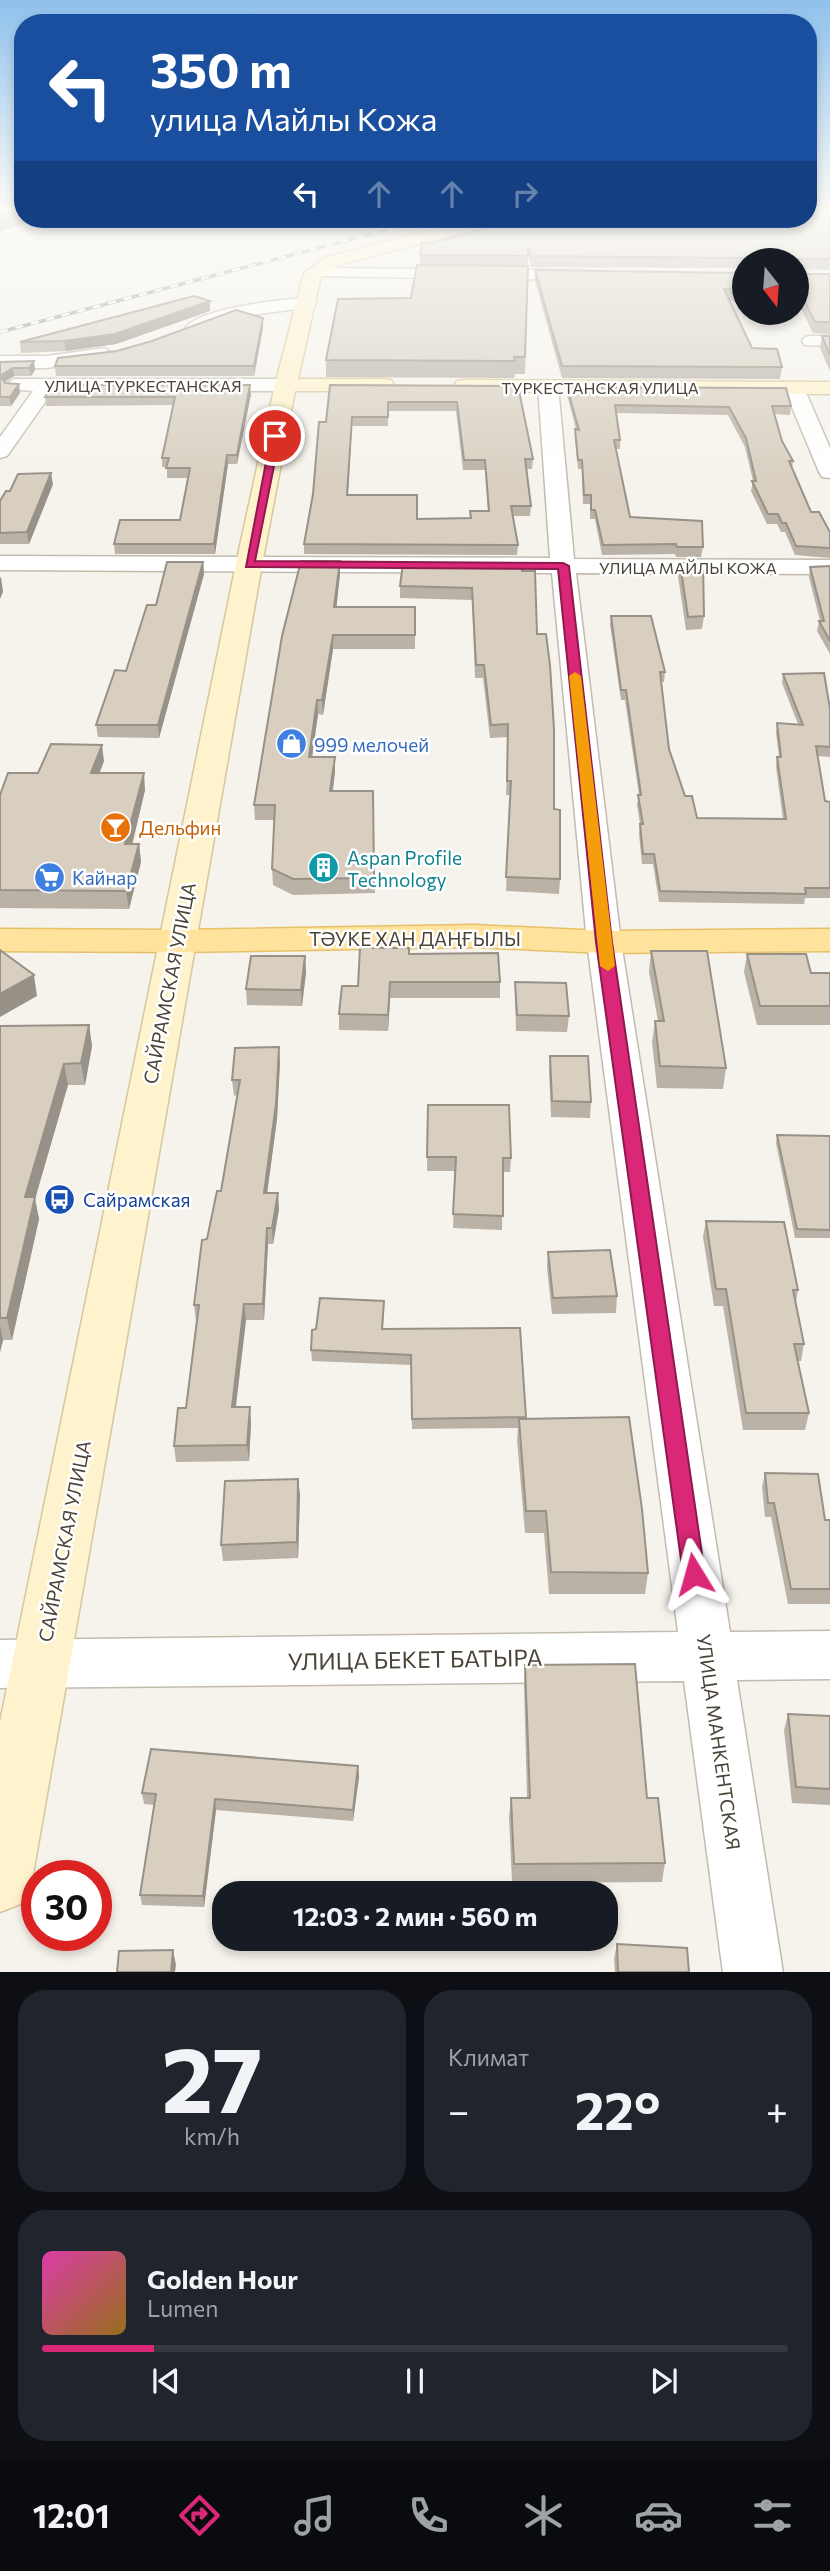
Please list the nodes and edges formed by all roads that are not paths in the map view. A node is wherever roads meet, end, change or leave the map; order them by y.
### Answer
1 (307, 303) joint
2 (183, 332) edge
3 (117, 352) edge
4 (0, 362) edge
5 (0, 385) edge
6 (47, 385) junction
7 (286, 385) junction
8 (410, 385) edge
9 (438, 386) edge
10 (548, 386) junction
11 (794, 388) junction
12 (830, 388) edge
13 (0, 452) edge
14 (830, 472) edge
15 (0, 563) edge
16 (249, 565) junction
17 (563, 566) junction
18 (830, 567) edge
19 (0, 919) edge
20 (830, 922) edge
21 (179, 930) junction
22 (603, 931) junction
23 (0, 940) edge
24 (830, 940) edge
25 (830, 1655) edge
26 (706, 1656) junction
27 (21, 1664) edge
28 (0, 1880) edge
29 (753, 1972) edge

1 - 2 street
1 - 7 main road, САЙРАМСКАЯ УЛИЦА
3 - 4 street
5 - 6 street, УЛИЦА ТУРКЕСТАНСКАЯ
6 - 7 street, УЛИЦА ТУРКЕСТАНСКАЯ
6 - 13 street
7 - 8 main road
7 - 16 main road, САЙРАМСКАЯ УЛИЦА
9 - 10 main road, ТУРКЕСТАНСКАЯ УЛИЦА
10 - 11 main road, ТУРКЕСТАНСКАЯ УЛИЦА
10 - 17 street, УЛИЦА МАНКЕНТСКАЯ
11 - 12 main road, ТУРКЕСТАНСКАЯ УЛИЦА
11 - 14 street
15 - 16 street, УЛИЦА МАЙЛЫ КОЖА
16 - 17 street, УЛИЦА МАЙЛЫ КОЖА
16 - 21 main road, САЙРАМСКАЯ УЛИЦА
17 - 18 street, УЛИЦА МАЙЛЫ КОЖА
17 - 22 street, УЛИЦА МАНКЕНТСКАЯ
19 - 21 main road, ТӘУКЕ ХАН ДАҢҒЫЛЫ
20 - 22 main road, ТӘУКЕ ХАН ДАҢҒЫЛЫ
21 - 22 main road, ТӘУКЕ ХАН ДАҢҒЫЛЫ
21 - 23 main road, ТӘУКЕ ХАН ДАҢҒЫЛЫ
21 - 27 main road, САЙРАМСКАЯ УЛИЦА
22 - 24 main road, ТӘУКЕ ХАН ДАҢҒЫЛЫ
22 - 26 street, УЛИЦА МАНКЕНТСКАЯ
25 - 26 street, УЛИЦА БЕКЕТ БАТЫРА
26 - 27 street, УЛИЦА БЕКЕТ БАТЫРА
26 - 29 street, УЛИЦА МАНКЕНТСКАЯ
27 - 28 main road, САЙРАМСКАЯ УЛИЦА

